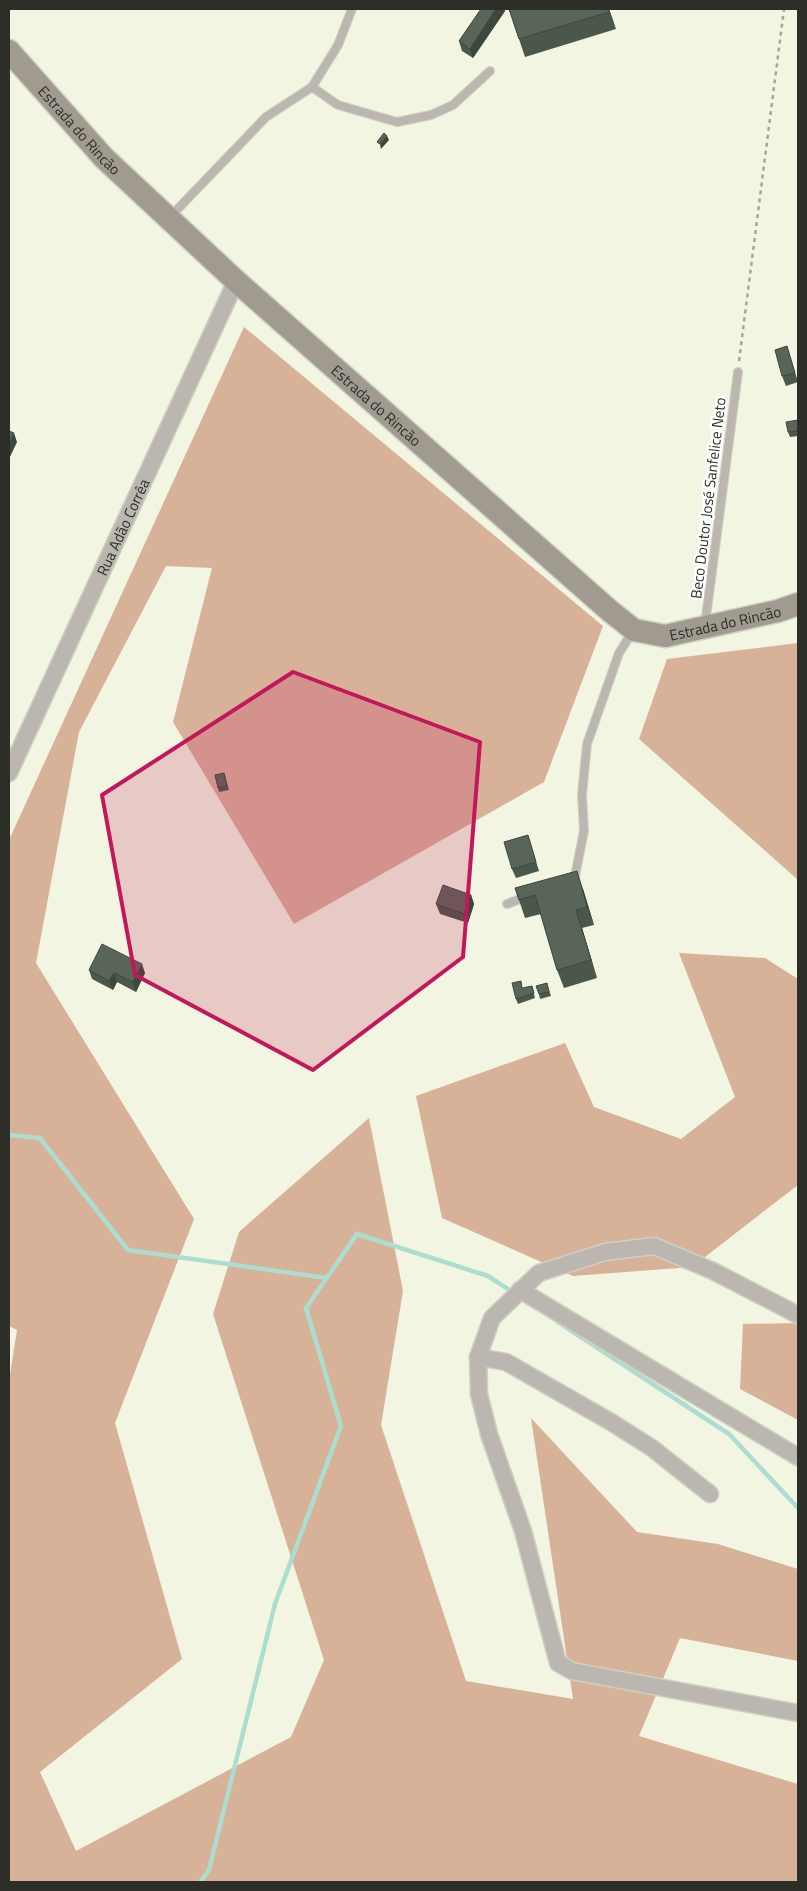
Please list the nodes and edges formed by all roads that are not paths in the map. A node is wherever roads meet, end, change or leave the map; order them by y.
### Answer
1 (352, 9) edge
2 (9, 51) edge
3 (490, 71) dead end
4 (312, 87) junction
5 (170, 218) junction
6 (236, 281) junction
7 (738, 372) road end
8 (798, 604) edge
9 (705, 628) junction
10 (634, 630) junction
11 (9, 773) edge
12 (559, 884) edge
13 (534, 894) edge
14 (507, 904) dead end
15 (520, 1290) junction
16 (798, 1315) edge
17 (478, 1357) junction
18 (798, 1456) edge
19 (710, 1494) dead end
20 (798, 1713) edge

1 - 4 lane
2 - 5 street, Estrada do Rincão
3 - 4 lane
4 - 5 lane
5 - 6 street, Estrada do Rincão
6 - 10 street, Estrada do Rincão
6 - 11 street, Rua Adão Corrêa
7 - 9 lane, Beco Doutor José Sanfelice Neto
8 - 9 street, Estrada do Rincão
9 - 10 street, Estrada do Rincão
10 - 12 lane
13 - 14 lane
15 - 16 street
15 - 17 street
15 - 18 street
17 - 19 street
17 - 20 street

